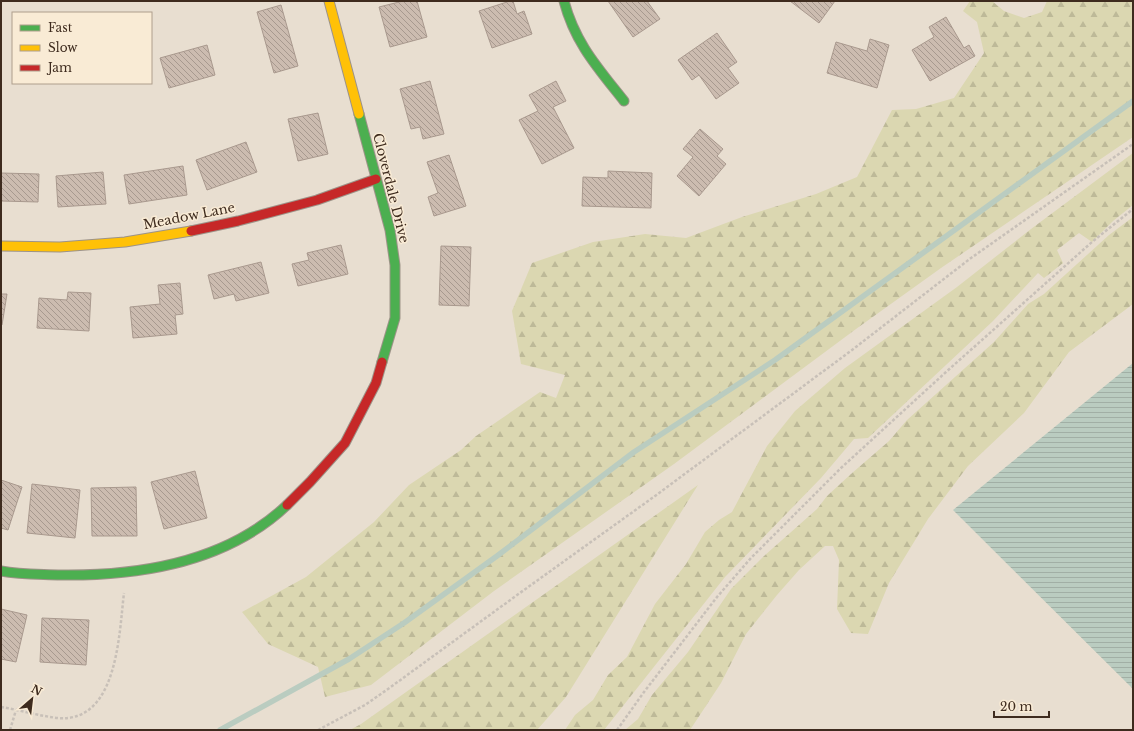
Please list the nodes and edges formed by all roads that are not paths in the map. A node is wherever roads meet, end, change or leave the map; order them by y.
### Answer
1 (329, 1) edge
2 (564, 1) edge
3 (624, 101) dead end
4 (376, 179) junction
5 (1, 246) edge
6 (1, 571) edge

1 - 4 street, Cloverdale Drive
2 - 3 street
4 - 5 street, Meadow Lane
4 - 6 street, Cloverdale Drive

